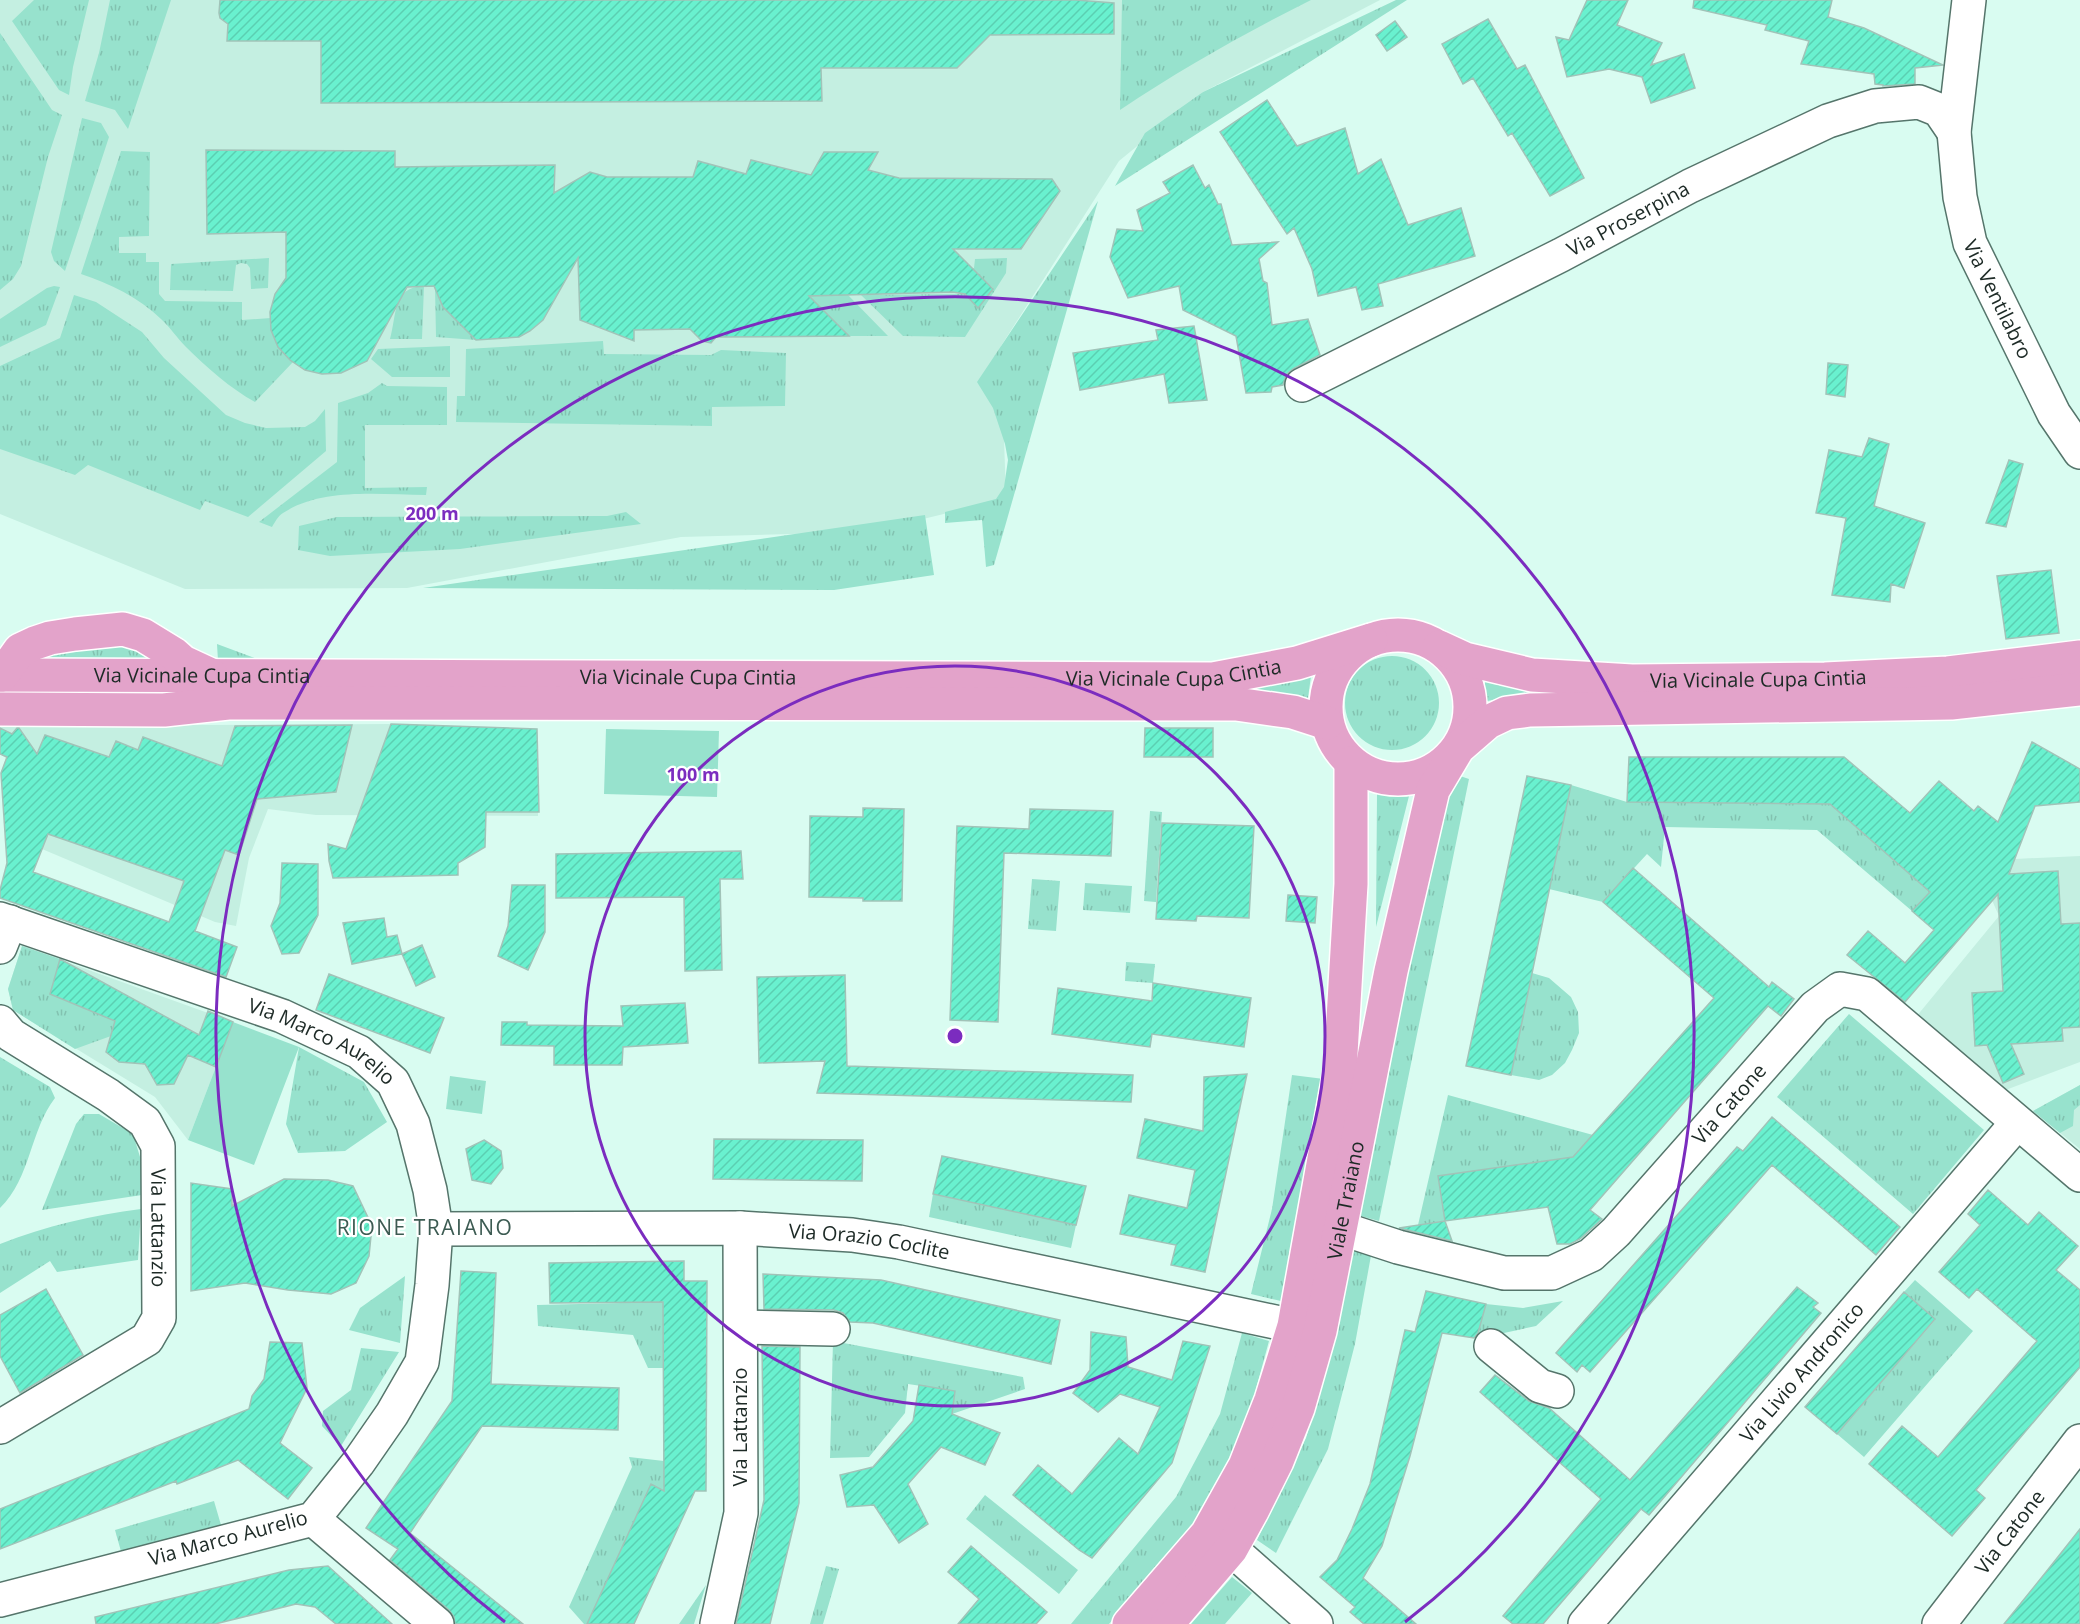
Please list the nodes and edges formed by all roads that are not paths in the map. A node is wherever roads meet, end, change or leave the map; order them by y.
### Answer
1 (1969, 0) edge
2 (1954, 132) junction
3 (1302, 385) dead end
4 (2080, 452) edge
5 (1371, 640) junction
6 (1439, 647) junction
7 (2080, 657) edge
8 (183, 669) junction
9 (1, 675) edge
10 (2080, 688) edge
11 (0, 709) edge
12 (164, 710) junction
13 (1327, 723) junction
14 (1458, 748) junction
15 (1351, 763) junction
16 (3, 930) edge
17 (0, 1022) edge
18 (2017, 1123) junction
19 (2080, 1176) edge
20 (1327, 1224) junction
21 (436, 1228) junction
22 (740, 1228) junction
23 (740, 1327) junction
24 (1307, 1328) junction
25 (833, 1329) dead end
26 (1491, 1346) dead end
27 (1557, 1391) dead end
28 (0, 1427) edge
29 (2080, 1441) edge
30 (313, 1519) junction
31 (1219, 1541) junction
32 (0, 1600) edge
33 (437, 1624) edge
34 (717, 1624) edge
35 (1129, 1624) edge
36 (1167, 1624) edge
37 (1316, 1624) edge
38 (1585, 1624) edge
39 (1939, 1624) edge

1 - 2 street, Via Ventilabro
2 - 3 street, Via Proserpina
2 - 4 street, Via Ventilabro
5 - 6 main road
5 - 8 main road, Via Vicinale Cupa Cintia
5 - 13 main road
6 - 7 main road, Via Vicinale Cupa Cintia
6 - 14 main road
8 - 9 main road, Via Vicinale Cupa Cintia
8 - 9 main road
8 - 12 main road
10 - 14 main road, Via Vicinale Cupa Cintia
11 - 12 main road, Via Vicinale Cupa Cintia
12 - 13 main road, Via Vicinale Cupa Cintia
13 - 15 main road
14 - 15 main road
14 - 20 main road, Viale Traiano
15 - 20 main road, Viale Traiano
16 - 21 street, Via Marco Aurelio
17 - 28 street, Via Lattanzio
18 - 19 street, Via Catone
18 - 20 street, Via Catone
18 - 38 street, Via Livio Andronico
20 - 24 main road, Viale Traiano
21 - 22 street, Via Orazio Coclite
21 - 30 street, Via Marco Aurelio
22 - 23 street, Via Lattanzio
22 - 24 street, Via Orazio Coclite
23 - 25 street
23 - 34 street, Via Lattanzio
24 - 31 main road, Viale Traiano
26 - 27 street
29 - 39 street, Via Catone
30 - 32 street, Via Marco Aurelio
30 - 33 street
31 - 35 main road, Viale Traiano
31 - 36 main road, Viale Traiano
31 - 37 street

